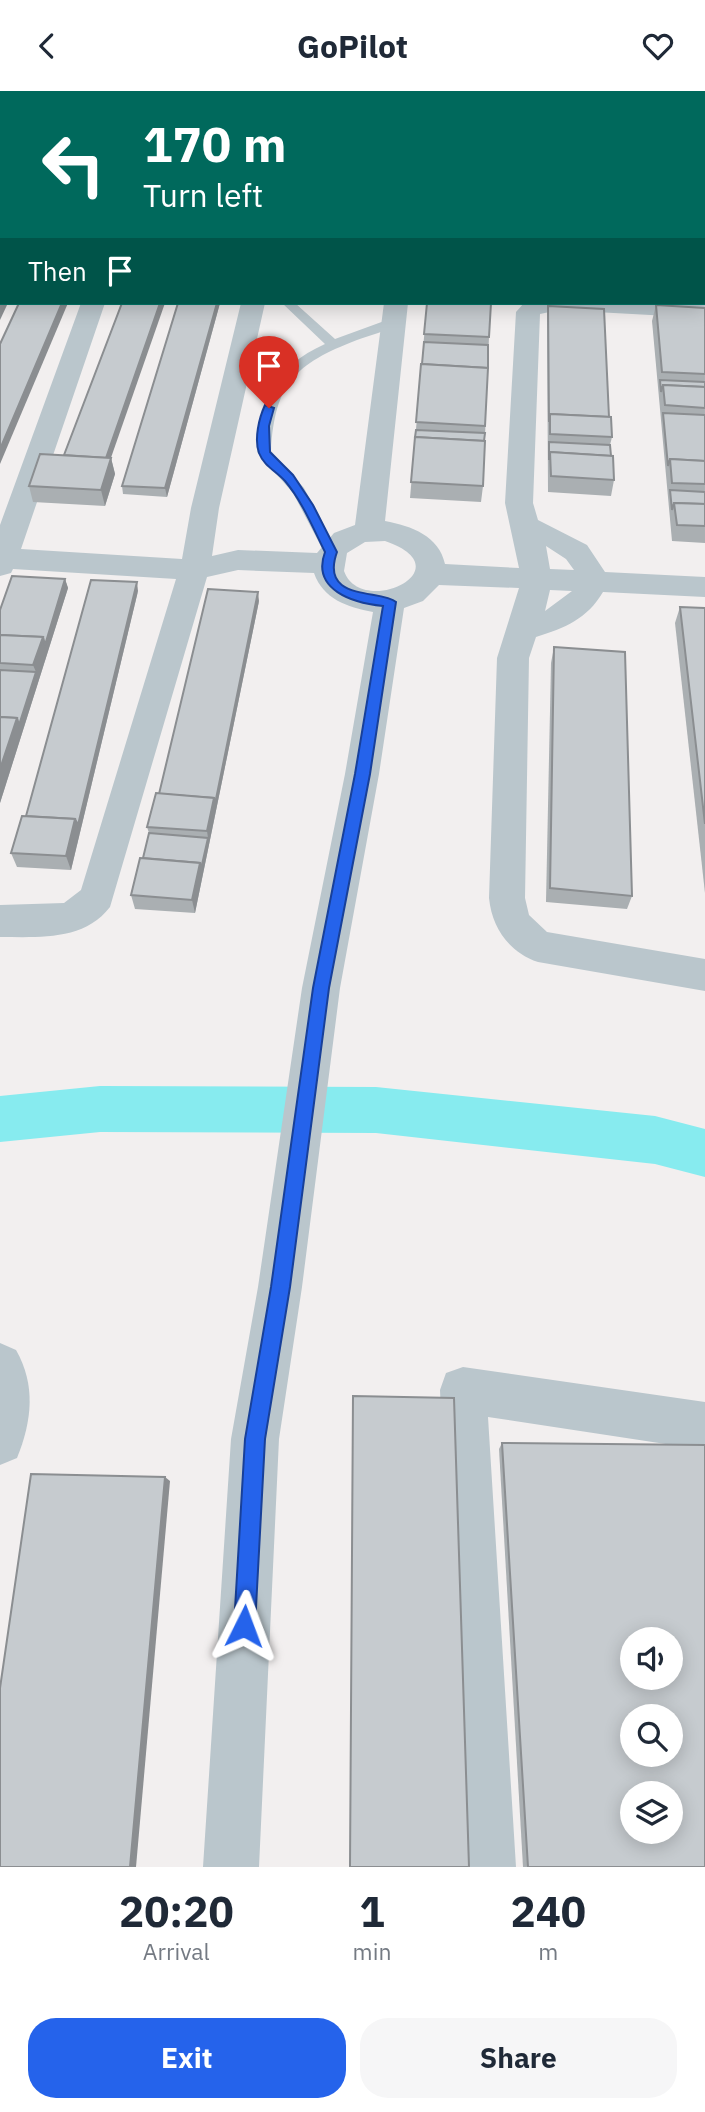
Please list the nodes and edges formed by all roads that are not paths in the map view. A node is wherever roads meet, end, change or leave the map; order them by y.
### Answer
1 (92, 305) edge
2 (253, 305) edge
3 (290, 305) edge
4 (537, 305) edge
5 (596, 305) edge
6 (705, 311) edge
7 (393, 313) edge
8 (334, 345) junction
9 (523, 525) junction
10 (369, 531) junction
11 (3, 550) edge
12 (196, 557) junction
13 (329, 558) junction
14 (432, 573) junction
15 (536, 579) junction
16 (592, 582) junction
17 (705, 587) edge
18 (390, 602) junction
19 (524, 630) junction
20 (0, 921) edge
21 (705, 975) edge
22 (0, 1366) edge
23 (704, 1429) edge
24 (0, 1441) edge
25 (231, 1867) edge
26 (488, 1867) edge

1 - 11 street
2 - 12 street
3 - 8 lane
4 - 9 street
5 - 6 street
7 - 8 lane
7 - 10 street
8 - 13 lane
9 - 15 street
9 - 16 street
10 - 13 street
10 - 14 street
11 - 12 street
12 - 13 street
12 - 20 street
13 - 18 street
14 - 15 street
14 - 18 street
15 - 16 street
15 - 19 street
16 - 17 street
16 - 19 street
18 - 25 street
19 - 21 street
22 - 24 street
23 - 26 street

